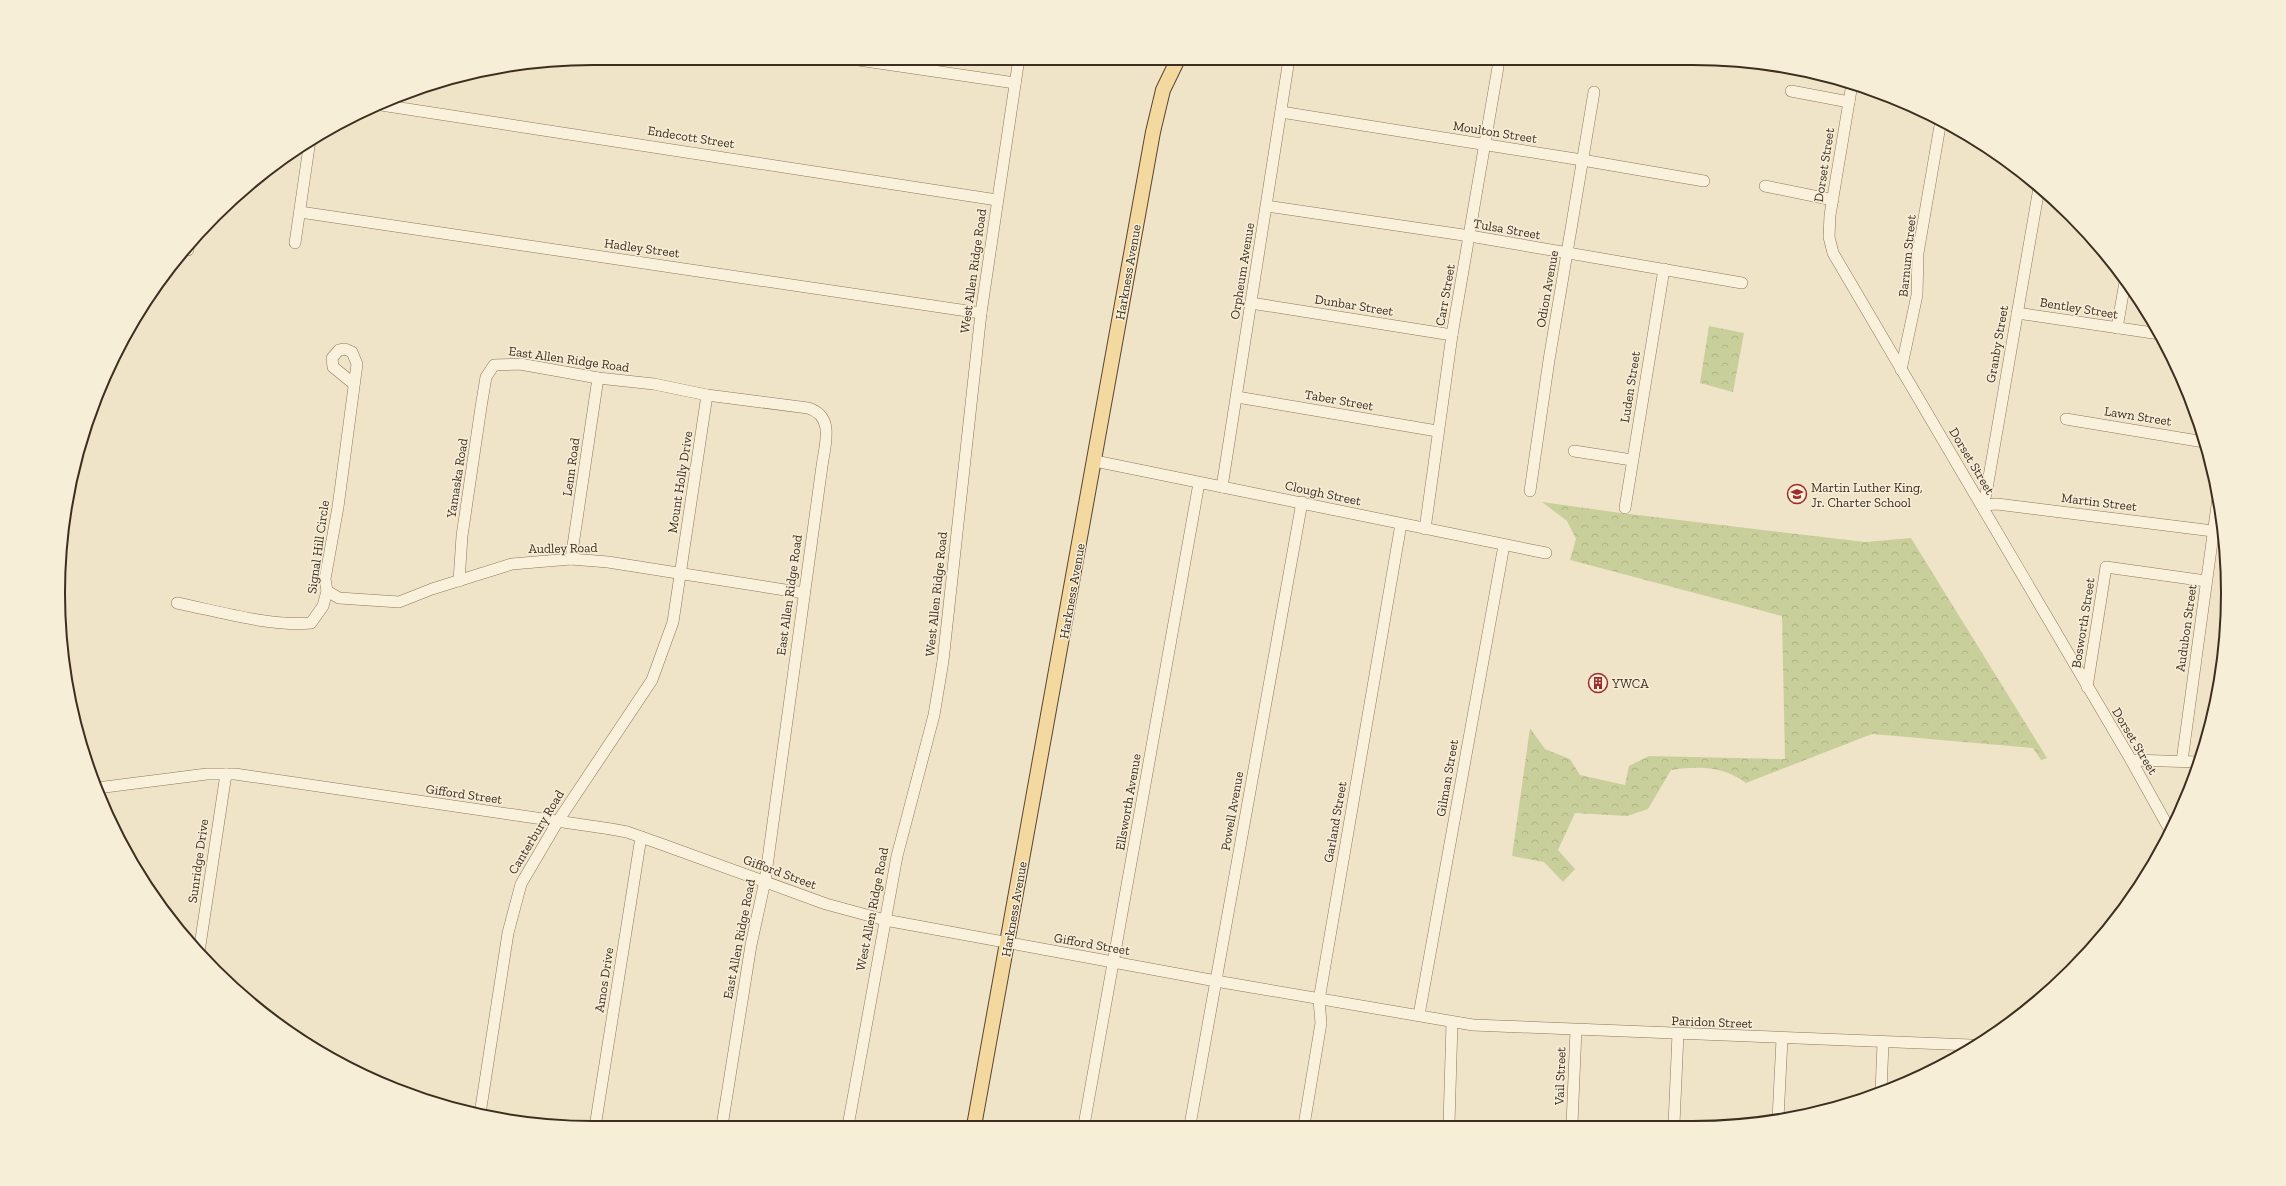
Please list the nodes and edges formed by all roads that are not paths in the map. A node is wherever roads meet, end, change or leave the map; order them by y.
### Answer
1 (893, 65) edge
2 (1018, 65) edge
3 (1175, 65) edge
4 (1289, 65) edge
5 (1498, 67) dead end
6 (1015, 83) junction
7 (1851, 89) edge
8 (1791, 91) dead end
9 (1594, 92) dead end
10 (1849, 102) junction
11 (388, 106) edge
12 (1281, 112) junction
13 (1940, 126) edge
14 (1484, 145) junction
15 (309, 149) edge
16 (1582, 160) junction
17 (1704, 182) dead end
18 (1765, 186) dead end
19 (2038, 194) edge
20 (997, 200) junction
21 (1833, 200) junction
22 (1267, 206) junction
23 (300, 212) junction
24 (1470, 236) junction
25 (295, 243) dead end
26 (1567, 253) junction
27 (1664, 270) junction
28 (1742, 283) dead end
29 (2124, 289) edge
30 (1251, 303) junction
31 (981, 313) junction
32 (2017, 313) junction
33 (2117, 328) junction
34 (2152, 333) edge
35 (1452, 335) junction
36 (1901, 370) junction
37 (598, 378) junction
38 (485, 380) joint
39 (354, 384) dead end
40 (707, 394) junction
41 (1237, 397) junction
42 (2066, 419) dead end
43 (1437, 431) junction
44 (2198, 441) edge
45 (1574, 451) dead end
46 (1632, 460) junction
47 (1095, 461) junction
48 (1199, 483) junction
49 (1222, 487) junction
50 (1530, 491) dead end
51 (1302, 502) junction
52 (1982, 505) junction
53 (1624, 508) dead end
54 (2215, 518) edge
55 (1401, 524) junction
56 (1425, 529) junction
57 (2213, 531) junction
58 (1504, 545) junction
59 (1546, 553) dead end
60 (571, 559) junction
61 (680, 574) junction
62 (2206, 580) junction
63 (459, 581) junction
64 (327, 591) junction
65 (804, 593) junction
66 (177, 603) dead end
67 (652, 680) joint
68 (2087, 687) junction
69 (2131, 760) junction
70 (2182, 761) junction
71 (2193, 762) edge
72 (226, 774) junction
73 (102, 787) edge
74 (558, 821) junction
75 (2168, 826) edge
76 (641, 837) junction
77 (765, 881) junction
78 (885, 920) junction
79 (1008, 943) junction
80 (200, 945) edge
81 (1113, 961) junction
82 (1216, 981) junction
83 (1319, 1000) junction
84 (1419, 1015) junction
85 (1452, 1022) junction
86 (1576, 1030) junction
87 (1678, 1034) junction
88 (1782, 1039) junction
89 (1883, 1043) junction
90 (1965, 1045) edge
91 (1881, 1086) edge
92 (481, 1109) edge
93 (1778, 1114) edge
94 (596, 1121) edge
95 (723, 1121) edge
96 (849, 1121) edge
97 (975, 1121) edge
98 (1085, 1121) edge
99 (1191, 1121) edge
100 (1305, 1121) edge
101 (1449, 1121) edge
102 (1572, 1121) edge
103 (1674, 1121) edge

1 - 6 street
2 - 6 street, West Allen Ridge Road
3 - 47 main road, Harkness Avenue
4 - 12 street, Orpheum Avenue
5 - 14 street, Carr Street
6 - 20 street, West Allen Ridge Road
7 - 10 street, Dorset Street
8 - 10 street
9 - 16 street, Odion Avenue
10 - 21 street, Dorset Street
11 - 20 street, Endecott Street
12 - 14 street, Moulton Street
12 - 22 street, Orpheum Avenue
13 - 36 street, Barnum Street
14 - 16 street, Moulton Street
14 - 24 street, Carr Street
15 - 23 street
16 - 17 street, Moulton Street
16 - 26 street, Odion Avenue
18 - 21 street
19 - 32 street, Granby Street
20 - 31 street, West Allen Ridge Road
21 - 36 street, Dorset Street
22 - 24 street, Tulsa Street
22 - 30 street, Orpheum Avenue
23 - 25 street
23 - 31 street, Hadley Street
24 - 26 street, Tulsa Street
24 - 35 street, Carr Street
26 - 27 street, Tulsa Street
26 - 50 street, Odion Avenue
27 - 28 street, Tulsa Street
27 - 46 street, Luden Street
29 - 33 street
30 - 35 street, Dunbar Street
30 - 41 street, Orpheum Avenue
31 - 78 street, West Allen Ridge Road
32 - 33 street, Bentley Street
32 - 52 street, Granby Street
33 - 34 street, Bentley Street
35 - 43 street, Carr Street
36 - 52 street, Dorset Street
37 - 38 street, East Allen Ridge Road
37 - 40 street, East Allen Ridge Road
37 - 60 street, Lenn Road
38 - 63 street, Yamaska Road
39 - 64 street, Signal Hill Circle
40 - 61 street, Mount Holly Drive
40 - 65 street, East Allen Ridge Road
41 - 43 street, Taber Street
41 - 49 street, Orpheum Avenue
42 - 44 street, Lawn Street
43 - 56 street, Carr Street
45 - 46 street
46 - 53 street, Luden Street
47 - 48 street, Clough Street
47 - 79 main road, Harkness Avenue
48 - 49 street, Clough Street
48 - 81 street, Ellsworth Avenue
49 - 51 street, Clough Street
51 - 55 street, Clough Street
51 - 82 street, Powell Avenue
52 - 57 street, Martin Street
52 - 68 street, Dorset Street
54 - 57 street, Audubon Street
55 - 56 street, Clough Street
55 - 83 street, Garland Street
56 - 58 street, Clough Street
57 - 62 street, Audubon Street
58 - 59 street, Clough Street
58 - 84 street, Gilman Street
60 - 61 street, Audley Road
60 - 63 street, Audley Road
61 - 65 street, Audley Road
61 - 67 street, Mount Holly Drive
62 - 68 street, Bosworth Street
62 - 70 street, Audubon Street
63 - 64 street, Audley Road
64 - 66 street, Signal Hill Circle
65 - 77 street, East Allen Ridge Road
67 - 74 street, Canterbury Road
68 - 69 street, Dorset Street
69 - 70 street
69 - 75 street, Dorset Street
70 - 71 street
72 - 73 street, Gifford Street
72 - 74 street, Gifford Street
72 - 80 street, Sunridge Drive
74 - 76 street, Gifford Street
74 - 92 street, Canterbury Road
76 - 77 street, Gifford Street
76 - 94 street, Amos Drive
77 - 78 street, Gifford Street
77 - 95 street, East Allen Ridge Road
78 - 79 street, Gifford Street
78 - 96 street, West Allen Ridge Road
79 - 81 street, Gifford Street
79 - 97 main road, Harkness Avenue
81 - 82 street, Gifford Street
81 - 98 street, Ellsworth Avenue
82 - 83 street, Gifford Street
82 - 99 street, Powell Avenue
83 - 84 street, Gifford Street
83 - 100 street, Garland Street
84 - 85 street, Gifford Street
85 - 86 street, Paridon Street
85 - 101 street
86 - 87 street, Paridon Street
86 - 102 street, Vail Street
87 - 88 street, Paridon Street
87 - 103 street
88 - 89 street, Paridon Street
88 - 93 street
89 - 90 street, Paridon Street
89 - 91 street

